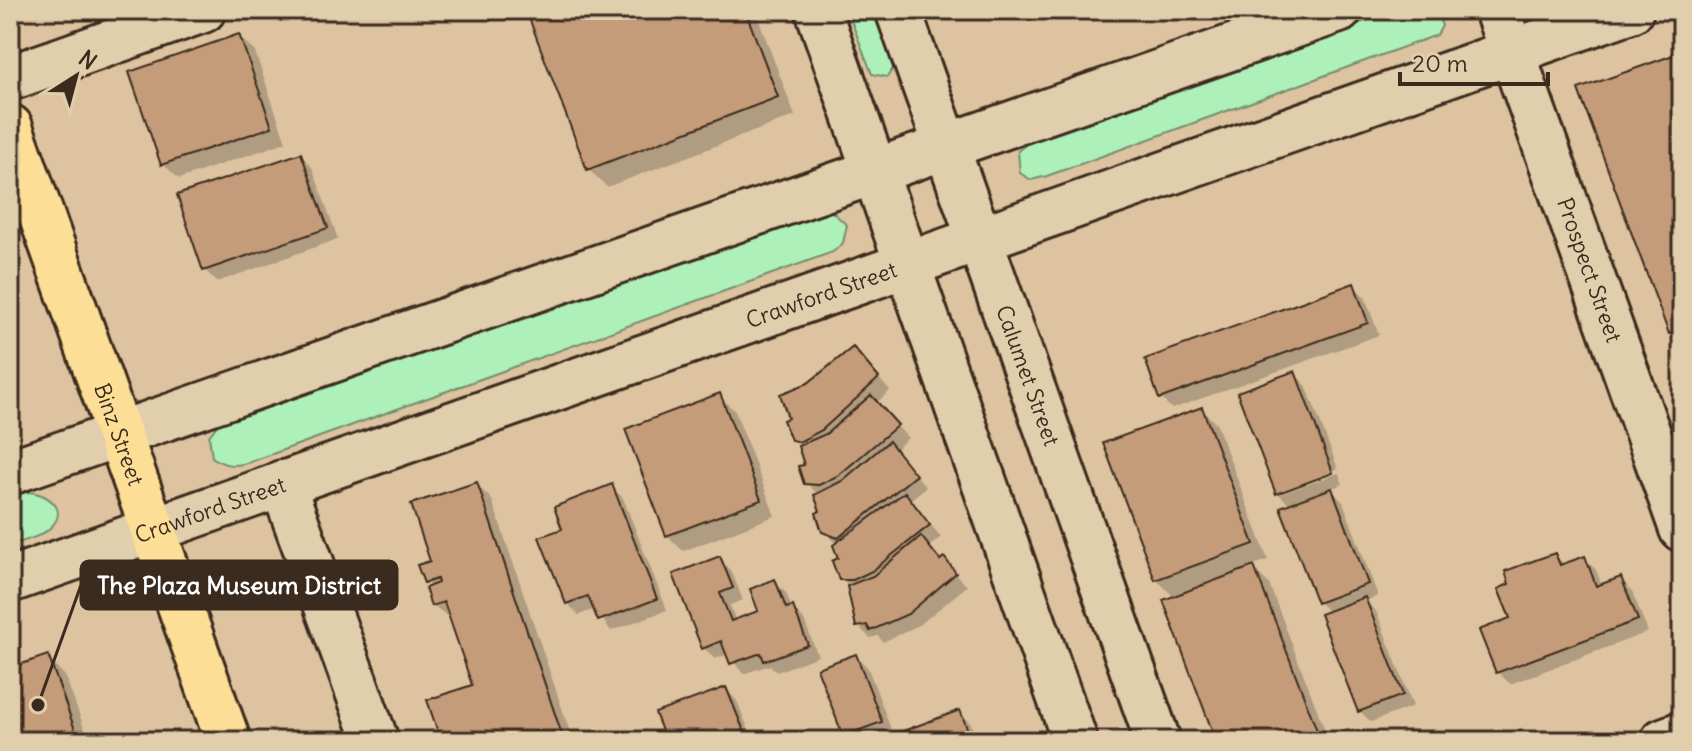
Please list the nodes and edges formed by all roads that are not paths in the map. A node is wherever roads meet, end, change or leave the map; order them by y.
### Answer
1 (203, 10) edge
2 (818, 10) edge
3 (898, 10) edge
4 (1339, 10) edge
5 (1497, 10) edge
6 (1631, 10) edge
7 (138, 21) edge
8 (1513, 53) junction
9 (10, 78) edge
10 (10, 127) edge
11 (947, 147) junction
12 (875, 173) junction
13 (980, 240) junction
14 (907, 265) junction
15 (118, 433) junction
16 (10, 472) edge
17 (282, 483) junction
18 (152, 529) junction
19 (1682, 529) edge
20 (10, 580) edge
21 (1682, 734) edge
22 (228, 741) edge
23 (376, 741) edge
24 (1075, 741) edge
25 (1158, 741) edge
26 (1663, 741) edge

1 - 7 street
2 - 12 street
3 - 11 street, Calumet Street
4 - 11 street
5 - 8 street, Prospect Street
6 - 8 street, Crawford Street
7 - 9 street
8 - 13 street, Crawford Street
8 - 19 street, Prospect Street
10 - 15 main road, Binz Street
11 - 12 street
11 - 13 street, Calumet Street
12 - 14 street
12 - 15 street
13 - 14 street, Crawford Street
13 - 25 street, Calumet Street
14 - 17 street, Crawford Street
14 - 24 street
15 - 16 street
15 - 18 main road, Binz Street
17 - 18 street, Crawford Street
17 - 23 street
18 - 20 street, Crawford Street
18 - 22 main road, Binz Street
21 - 26 street

